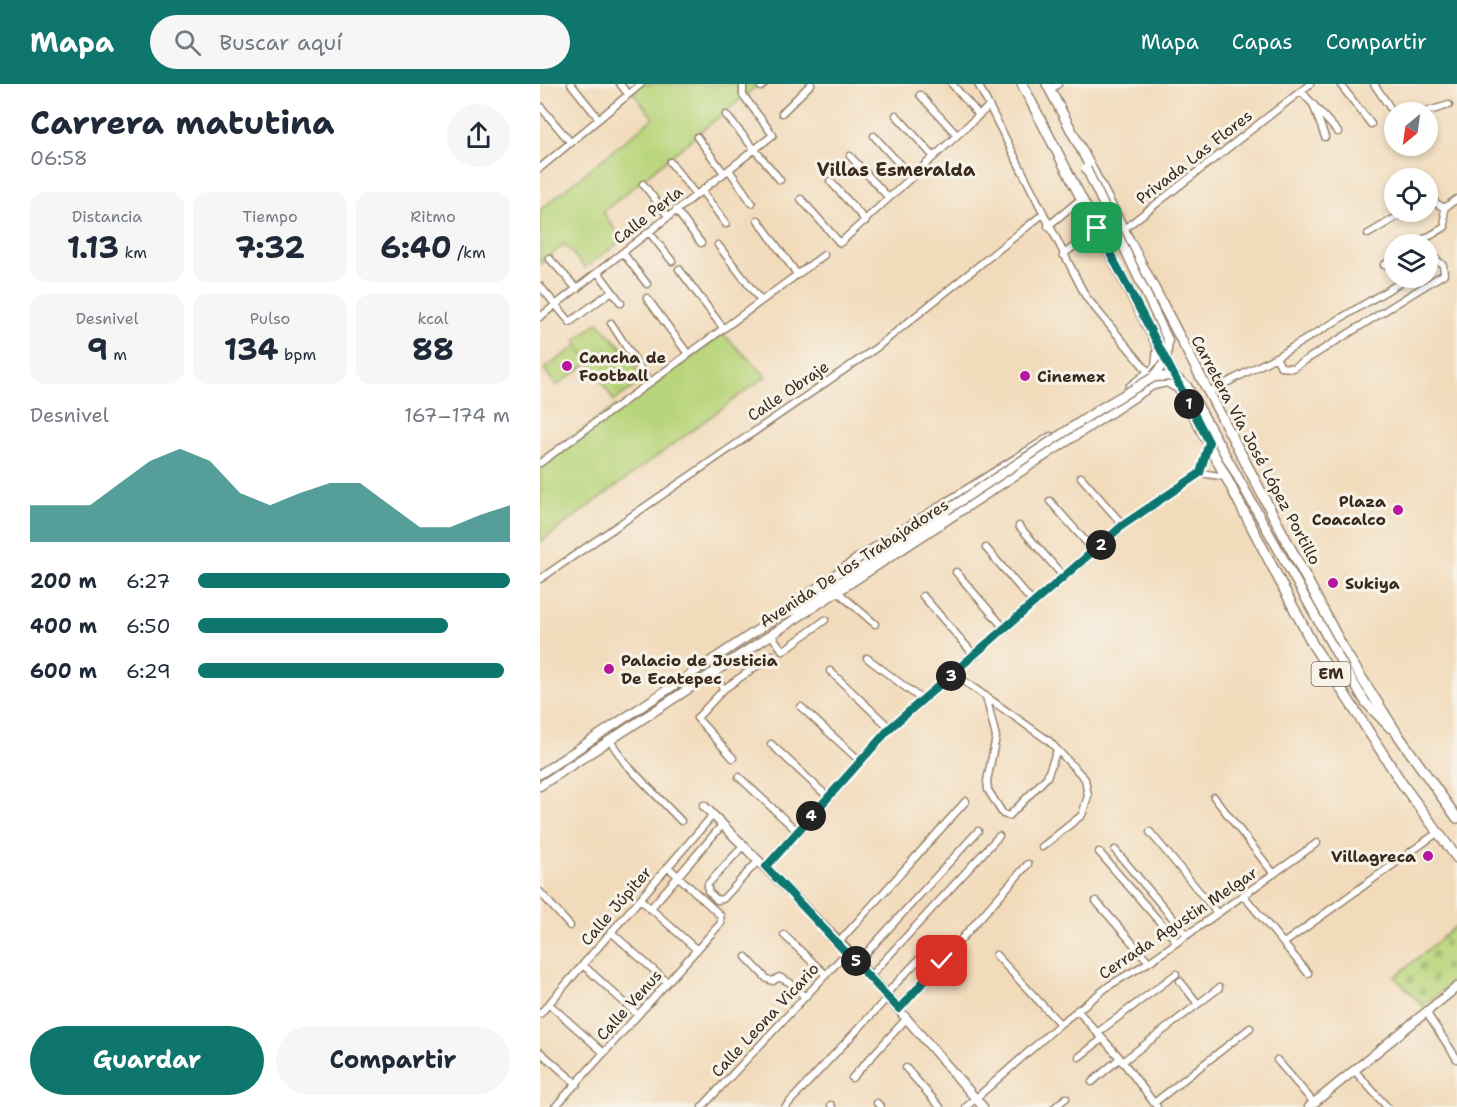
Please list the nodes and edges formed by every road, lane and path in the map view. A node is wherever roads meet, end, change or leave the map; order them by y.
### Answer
1 (571, 84) edge
2 (620, 84) edge
3 (641, 84) edge
4 (743, 84) edge
5 (811, 84) edge
6 (952, 84) edge
7 (978, 84) edge
8 (1022, 84) edge
9 (1310, 84) edge
10 (1340, 84) edge
11 (1374, 84) edge
12 (1052, 86) edge
13 (1301, 91) junction
14 (628, 94) junction
15 (921, 95) dead end
16 (1386, 102) edge
17 (1449, 105) dead end
18 (540, 106) edge
19 (989, 106) junction
20 (1314, 107) junction
21 (1438, 108) edge
22 (782, 113) dead end
23 (1062, 113) junction
24 (726, 115) dead end
25 (896, 115) dead end
26 (979, 115) junction
27 (599, 119) junction
28 (1371, 124) dead end
29 (1338, 132) dead end
30 (957, 135) junction
31 (874, 136) dead end
32 (697, 137) dead end
33 (1325, 137) dead end
34 (571, 143) junction
35 (755, 149) junction
36 (850, 156) dead end
37 (934, 157) junction
38 (670, 162) dead end
39 (541, 166) edge
40 (727, 171) junction
41 (912, 178) junction
42 (780, 180) dead end
43 (830, 181) dead end
44 (643, 184) dead end
45 (699, 193) junction
46 (801, 198) dead end
47 (890, 198) junction
48 (1082, 198) junction
49 (1457, 199) edge
50 (752, 203) dead end
51 (1438, 204) edge
52 (1444, 208) junction
53 (676, 210) junction
54 (1043, 214) junction
55 (668, 216) junction
56 (758, 220) dead end
57 (866, 221) junction
58 (1388, 222) edge
59 (726, 224) dead end
60 (1048, 226) junction
61 (1097, 228) junction
62 (1124, 229) junction
63 (649, 232) junction
64 (1368, 234) dead end
65 (1433, 234) edge
66 (701, 243) dead end
67 (718, 245) dead end
68 (622, 253) junction
69 (824, 255) dead end
70 (1063, 255) junction
71 (549, 258) dead end
72 (672, 261) dead end
73 (1438, 261) edge
74 (679, 269) dead end
75 (598, 272) junction
76 (797, 274) junction
77 (1438, 278) edge
78 (647, 284) dead end
79 (540, 286) edge
80 (1391, 288) edge
81 (1422, 288) edge
82 (577, 290) junction
83 (612, 291) junction
84 (647, 298) dead end
85 (761, 301) junction
86 (621, 303) dead end
87 (556, 306) junction
88 (540, 317) edge
89 (611, 323) dead end
90 (723, 328) junction
91 (1158, 344) junction
92 (688, 354) junction
93 (1275, 357) junction
94 (1150, 374) junction
95 (648, 382) junction
96 (1157, 383) junction
97 (1209, 392) junction
98 (1185, 396) junction
99 (1209, 442) junction
100 (540, 463) edge
101 (1200, 473) junction
102 (1081, 477) dead end
103 (1227, 477) junction
104 (1050, 501) dead end
105 (944, 522) junction
106 (1123, 525) junction
107 (1019, 526) dead end
108 (986, 548) dead end
109 (1094, 551) junction
110 (956, 572) dead end
111 (1064, 577) junction
112 (540, 579) edge
113 (838, 592) junction
114 (923, 596) dead end
115 (1034, 603) junction
116 (777, 617) junction
117 (825, 620) dead end
118 (875, 624) dead end
119 (1005, 629) junction
120 (771, 636) junction
121 (772, 656) dead end
122 (975, 656) junction
123 (867, 658) dead end
124 (830, 672) dead end
125 (954, 674) junction
126 (713, 675) junction
127 (724, 689) junction
128 (986, 696) junction
129 (921, 699) junction
130 (801, 707) dead end
131 (890, 728) junction
132 (1398, 735) junction
133 (611, 742) junction
134 (771, 744) dead end
135 (1057, 750) junction
136 (733, 758) dead end
137 (860, 761) junction
138 (540, 774) edge
139 (740, 777) dead end
140 (540, 786) edge
141 (828, 797) junction
142 (1214, 797) dead end
143 (966, 801) dead end
144 (704, 806) dead end
145 (713, 815) junction
146 (1457, 818) edge
147 (681, 821) dead end
148 (723, 824) junction
149 (797, 831) junction
150 (978, 831) dead end
151 (1150, 832) dead end
152 (1437, 833) junction
153 (999, 836) dead end
154 (1317, 843) dead end
155 (744, 845) junction
156 (1042, 848) dead end
157 (1115, 850) dead end
158 (1099, 852) dead end
159 (1457, 858) edge
160 (759, 860) junction
161 (1028, 864) dead end
162 (668, 867) junction
163 (766, 867) junction
164 (1274, 874) junction
165 (678, 876) junction
166 (540, 892) edge
167 (1244, 895) junction
168 (640, 899) junction
169 (1096, 902) dead end
170 (650, 909) junction
171 (1217, 913) junction
172 (570, 926) dead end
173 (611, 932) junction
174 (1187, 934) junction
175 (784, 935) dead end
176 (839, 942) junction
177 (1177, 942) junction
178 (1284, 943) junction
179 (697, 950) junction
180 (848, 951) junction
181 (996, 955) dead end
182 (922, 956) dead end
183 (746, 957) dead end
184 (858, 962) junction
185 (1149, 962) junction
186 (583, 965) junction
187 (1308, 973) dead end
188 (826, 975) junction
189 (870, 976) junction
190 (668, 982) junction
191 (1457, 987) edge
192 (1219, 988) dead end
193 (887, 995) junction
194 (805, 997) junction
195 (549, 1004) junction
196 (1198, 1004) junction
197 (899, 1009) junction
198 (1077, 1010) junction
199 (1426, 1012) junction
200 (540, 1014) edge
201 (638, 1015) junction
202 (907, 1018) junction
203 (1060, 1024) junction
204 (1250, 1028) dead end
205 (1099, 1036) junction
206 (540, 1052) edge
207 (604, 1053) junction
208 (1079, 1057) dead end
209 (1457, 1059) edge
210 (1121, 1060) junction
211 (1277, 1060) dead end
212 (906, 1068) dead end
213 (1354, 1070) junction
214 (852, 1078) dead end
215 (1092, 1082) dead end
216 (577, 1084) junction
217 (975, 1098) junction
218 (1066, 1098) dead end
219 (1155, 1105) edge
220 (1311, 1105) edge
221 (555, 1107) edge
222 (702, 1107) edge
223 (784, 1107) edge
224 (940, 1107) edge
225 (966, 1107) edge
226 (983, 1107) edge
227 (1055, 1107) edge
228 (1387, 1107) edge

1 - 27 street
2 - 14 street
3 - 14 street
4 - 35 street, Calle Perla
5 - 22 street
6 - 26 street
7 - 19 street
8 - 48 main road, EM
9 - 13 street, Privada Las Flores
10 - 28 street
11 - 16 street
12 - 23 main road, Carretera Vía José López Portillo / EM
13 - 20 street
13 - 62 street, Privada Las Flores
14 - 27 street
15 - 30 street
17 - 21 street
18 - 34 street
19 - 26 street
19 - 54 street
20 - 29 street
20 - 33 street
23 - 62 main road, Carretera Vía José López Portillo / EM
23 - 105 main road, bridge
24 - 35 street
25 - 37 street
26 - 30 street
27 - 34 street
30 - 37 street
31 - 41 street
32 - 40 street
34 - 39 street
35 - 40 street, Calle Perla
35 - 42 street
36 - 47 street
37 - 41 street
38 - 45 street
40 - 45 street, Calle Perla
40 - 50 street
41 - 47 street
43 - 57 street
44 - 55 street
45 - 53 street, Calle Perla
45 - 59 street
46 - 57 street
47 - 57 street
48 - 60 street
48 - 61 main road, EM
49 - 52 street
51 - 52 street
52 - 65 street
53 - 55 street, Calle Perla
53 - 66 street
54 - 60 street
54 - 112 street, Calle Obraje
55 - 63 street, Calle Perla
56 - 76 street
58 - 64 street
60 - 70 street
61 - 70 street
61 - 91 main road, EM
62 - 97 main road, Carretera Vía José López Portillo / EM
63 - 68 street, Calle Perla
63 - 72 street
67 - 85 street
68 - 75 street, Calle Perla
68 - 78 street
69 - 76 street
70 - 94 street
71 - 82 street
73 - 77 street
74 - 90 street
75 - 82 street, Calle Perla
75 - 83 street
76 - 85 street
79 - 87 street
80 - 93 street
81 - 93 street
82 - 87 street, Calle Perla
83 - 86 street
83 - 87 street
84 - 92 street
85 - 90 street
87 - 88 street, Calle Perla
89 - 95 street
90 - 92 street
91 - 94 main road
91 - 98 main road, EM
92 - 95 street
93 - 97 street
94 - 96 street
94 - 116 main road, Avenida De los Trabajadores
95 - 100 street
96 - 98 main road
96 - 105 main road, Avenida De los Trabajadores
97 - 132 main road, Carretera Vía José López Portillo / EM
98 - 99 main road, EM
99 - 101 street
99 - 103 main road, EM
101 - 103 street
101 - 106 street
102 - 106 street
103 - 152 main road, EM
104 - 109 street
105 - 113 main road, Avenida De los Trabajadores
106 - 109 street
107 - 111 street
108 - 115 street
109 - 111 street
110 - 119 street
111 - 115 street
113 - 118 street
113 - 120 main road, Avenida De los Trabajadores
114 - 122 street
115 - 119 street
116 - 132 main road, bridge
116 - 138 main road, Avenida De los Trabajadores
117 - 120 street
119 - 122 street
120 - 126 main road, Avenida De los Trabajadores
121 - 127 street
122 - 125 street
123 - 129 street
124 - 131 street
125 - 128 street
125 - 129 street
126 - 127 street
126 - 133 main road, Avenida De los Trabajadores
127 - 136 street
128 - 135 street
128 - 135 street
129 - 131 street
130 - 137 street
131 - 137 street
132 - 146 main road, Carretera Vía José López Portillo / EM
133 - 140 main road, Avenida De los Trabajadores
133 - 147 street
134 - 141 street
135 - 156 street
137 - 141 street
139 - 149 street
141 - 149 street
142 - 164 street, Cerrada Agustin Melgar
143 - 176 street
144 - 145 main road
145 - 148 main road
145 - 162 street, Calle Júpiter
148 - 155 main road
148 - 165 street
149 - 163 street
150 - 184 street
151 - 171 street
152 - 159 main road, EM
152 - 178 street
153 - 189 street
154 - 164 street
155 - 160 main road
155 - 160 street
157 - 174 street
158 - 177 street
160 - 163 main road
161 - 197 street
162 - 165 street
162 - 168 street, Calle Júpiter
163 - 176 main road
164 - 167 street, Cerrada Agustin Melgar
165 - 170 street
165 - 179 street, Calle Venus
166 - 172 street
167 - 171 street, Cerrada Agustin Melgar
167 - 178 street
168 - 170 street
168 - 173 street, Calle Júpiter
169 - 185 street
170 - 179 street
171 - 174 street, Cerrada Agustin Melgar
173 - 186 street, Calle Júpiter
173 - 190 street
174 - 177 street, Cerrada Agustin Melgar
175 - 188 street
176 - 180 main road
177 - 185 street, Cerrada Agustin Melgar
178 - 187 street
179 - 190 street, Calle Venus
180 - 184 main road
180 - 188 street, Calle Leona Vicario
181 - 203 street
182 - 193 street
183 - 194 street
184 - 189 main road
185 - 198 street, Cerrada Agustin Melgar
186 - 195 street, Calle Júpiter
186 - 201 street
188 - 194 street, Calle Leona Vicario
189 - 193 main road
190 - 201 street, Calle Venus
191 - 199 main road
192 - 196 street
193 - 197 main road
193 - 223 street
194 - 222 street, Calle Leona Vicario
195 - 200 street, Calle Júpiter
195 - 207 street
196 - 205 street
196 - 210 street
197 - 202 main road
198 - 203 street, Cerrada Agustin Melgar
198 - 205 street
199 - 209 street
199 - 213 main road
201 - 207 street, Calle Venus
202 - 214 street
202 - 217 main road
203 - 217 street, Cerrada Agustin Melgar
204 - 219 street
205 - 208 street
205 - 210 street
206 - 216 street
207 - 216 street, Calle Venus
210 - 215 street
210 - 219 street
211 - 220 street
212 - 224 street
213 - 220 main road
213 - 228 street
216 - 221 street, Calle Venus
217 - 225 street, Cerrada Agustin Melgar
217 - 226 main road
218 - 227 street

